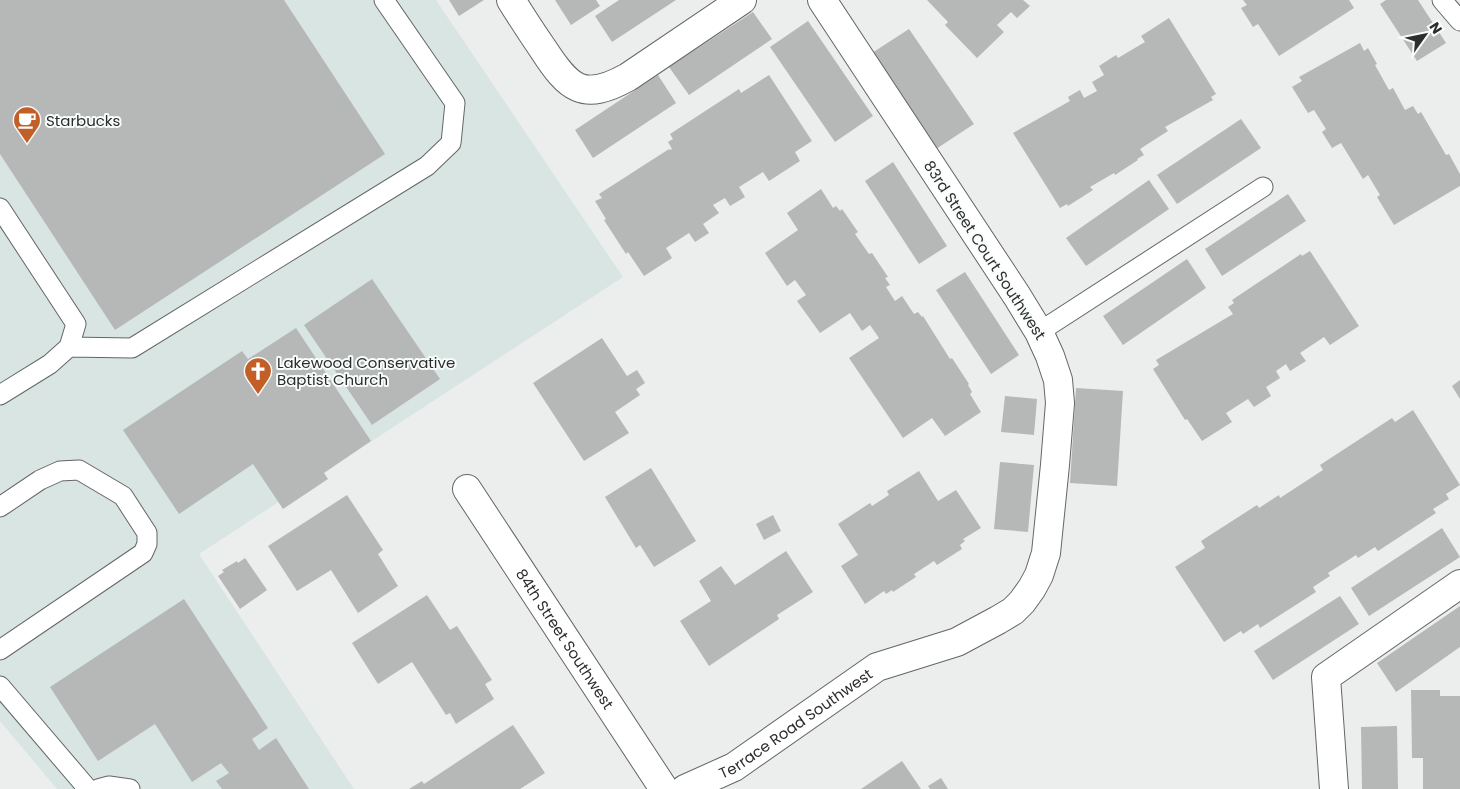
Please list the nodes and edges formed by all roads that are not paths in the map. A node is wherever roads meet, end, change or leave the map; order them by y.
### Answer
1 (384, 0) edge
2 (510, 0) edge
3 (742, 0) edge
4 (822, 0) edge
5 (1442, 0) edge
6 (1460, 21) edge
7 (1263, 187) dead end
8 (0, 208) edge
9 (1039, 332) junction
10 (69, 347) junction
11 (0, 395) edge
12 (467, 489) dead end
13 (0, 507) edge
14 (1460, 584) edge
15 (0, 650) edge
16 (877, 667) joint
17 (0, 686) edge
18 (88, 789) edge
19 (98, 789) edge
20 (130, 789) edge
21 (664, 789) edge
22 (685, 789) edge
23 (1334, 789) edge

1 - 10 lane
2 - 3 street
4 - 9 street, 83rd Street Court Southwest
5 - 6 lane
7 - 9 lane
8 - 10 lane
9 - 16 street, 83rd Street Court Southwest
10 - 11 lane
12 - 21 street, 84th Street Southwest
13 - 15 lane
14 - 23 street
16 - 22 street, Terrace Road Southwest
17 - 18 lane
19 - 20 lane

